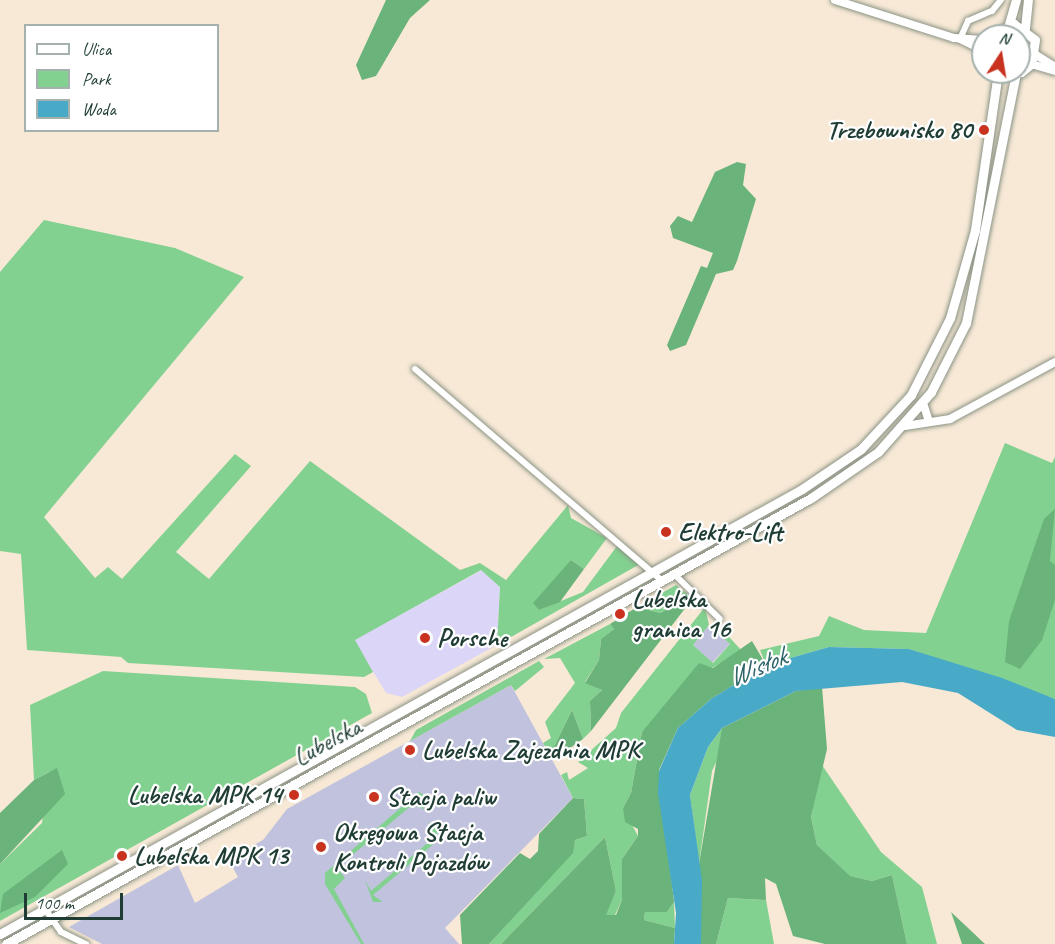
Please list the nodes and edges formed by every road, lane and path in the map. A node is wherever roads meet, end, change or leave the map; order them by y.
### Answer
1 (835, 0) edge
2 (1001, 0) edge
3 (1016, 0) edge
4 (1028, 0) edge
5 (1009, 24) edge
6 (1025, 24) edge
7 (1031, 35) edge
8 (960, 39) junction
9 (971, 39) edge
10 (971, 44) edge
11 (1033, 60) joint
12 (1055, 69) edge
13 (996, 84) edge
14 (1014, 84) edge
15 (950, 318) junction
16 (966, 323) junction
17 (1055, 363) edge
18 (415, 369) dead end
19 (923, 403) junction
20 (928, 418) junction
21 (905, 426) junction
22 (654, 571) junction
23 (668, 577) junction
24 (720, 619) dead end
25 (45, 909) junction
26 (51, 919) junction
27 (0, 934) edge
28 (6, 944) edge
29 (86, 944) edge

1 - 8 street
2 - 8 street
3 - 5 main road
4 - 6 main road
7 - 11 main road
8 - 9 street
8 - 10 street
11 - 12 street
13 - 15 main road, Lubelska
14 - 16 main road, Lubelska
15 - 16 main road
15 - 22 main road, Lubelska
16 - 19 main road, Lubelska
17 - 20 street
18 - 22 street
19 - 20 street
19 - 21 main road, Lubelska
20 - 21 street
21 - 23 main road, Lubelska
22 - 23 street
22 - 25 main road, Lubelska
23 - 24 street
23 - 26 main road, Lubelska
25 - 26 street
25 - 27 main road, Lubelska
26 - 28 main road, Lubelska
26 - 29 street

